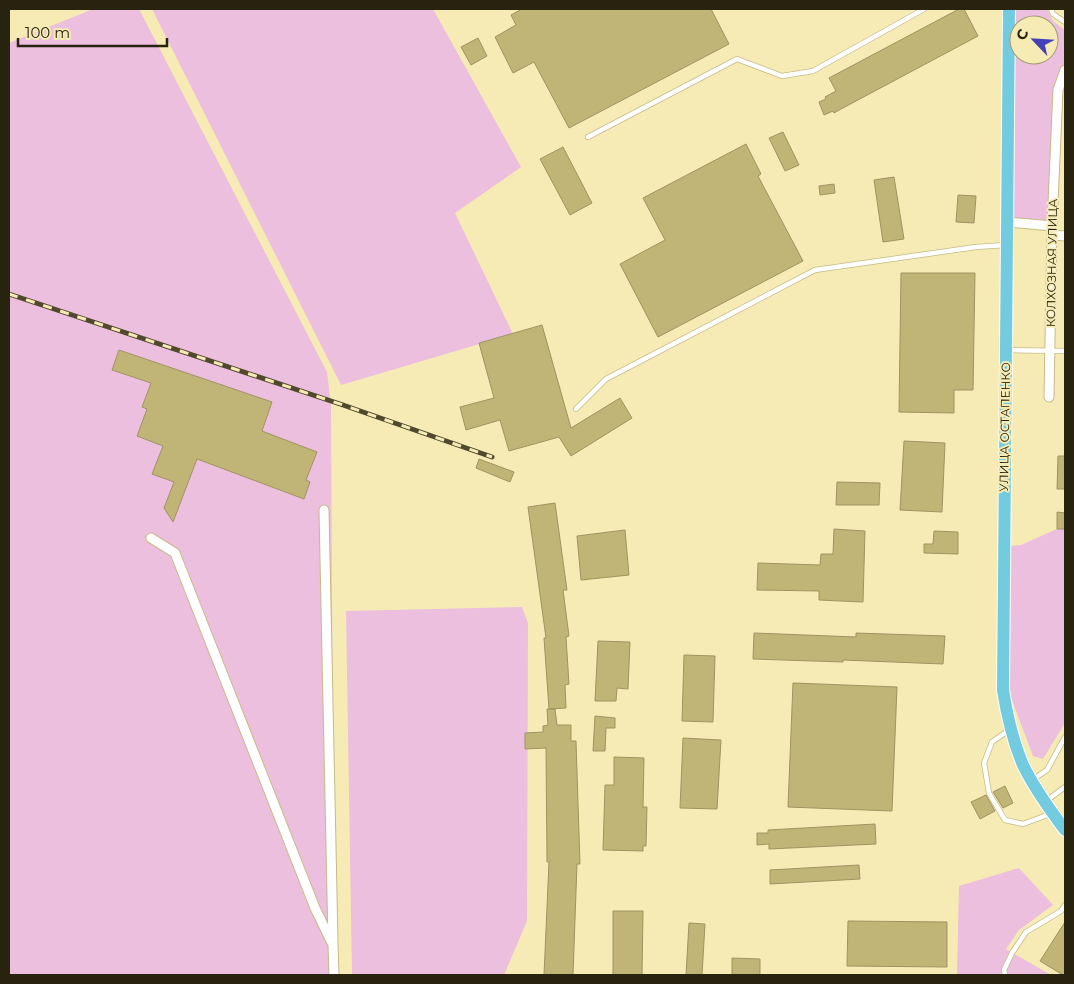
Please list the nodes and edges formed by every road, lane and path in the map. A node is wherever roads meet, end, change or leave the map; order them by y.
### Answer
1 (924, 9) edge
2 (1010, 9) edge
3 (1051, 9) edge
4 (1065, 22) edge
5 (1065, 70) edge
6 (588, 137) dead end
7 (1008, 222) junction
8 (1052, 231) junction
9 (1065, 236) edge
10 (1007, 245) junction
11 (1006, 350) junction
12 (1050, 351) junction
13 (1065, 351) edge
14 (1049, 397) dead end
15 (576, 409) dead end
16 (324, 510) dead end
17 (151, 538) dead end
18 (1010, 729) junction
19 (1065, 737) edge
20 (1032, 780) junction
21 (1065, 787) edge
22 (1045, 802) junction
23 (1052, 813) junction
24 (1065, 830) edge
25 (1065, 905) edge
26 (333, 945) junction
27 (334, 975) edge
28 (1004, 975) edge

1 - 6 lane
2 - 7 main road, УЛИЦА ОСТАПЕНКО
3 - 4 lane
5 - 8 street, КОЛХОЗНАЯ УЛИЦА
7 - 8 street
7 - 10 main road, УЛИЦА ОСТАПЕНКО
8 - 9 street
8 - 12 street, КОЛХОЗНАЯ УЛИЦА
10 - 11 main road, УЛИЦА ОСТАПЕНКО
10 - 15 lane
11 - 12 lane
11 - 18 main road, УЛИЦА ОСТАПЕНКО
12 - 13 lane
12 - 14 street, КОЛХОЗНАЯ УЛИЦА
16 - 26 street
17 - 26 street
18 - 20 main road, УЛИЦА ОСТАПЕНКО
18 - 23 lane
19 - 20 lane
20 - 22 main road, УЛИЦА ОСТАПЕНКО
21 - 22 lane
22 - 23 main road, УЛИЦА ОСТАПЕНКО
23 - 24 main road, УЛИЦА ОСТАПЕНКО
25 - 28 lane
26 - 27 street

